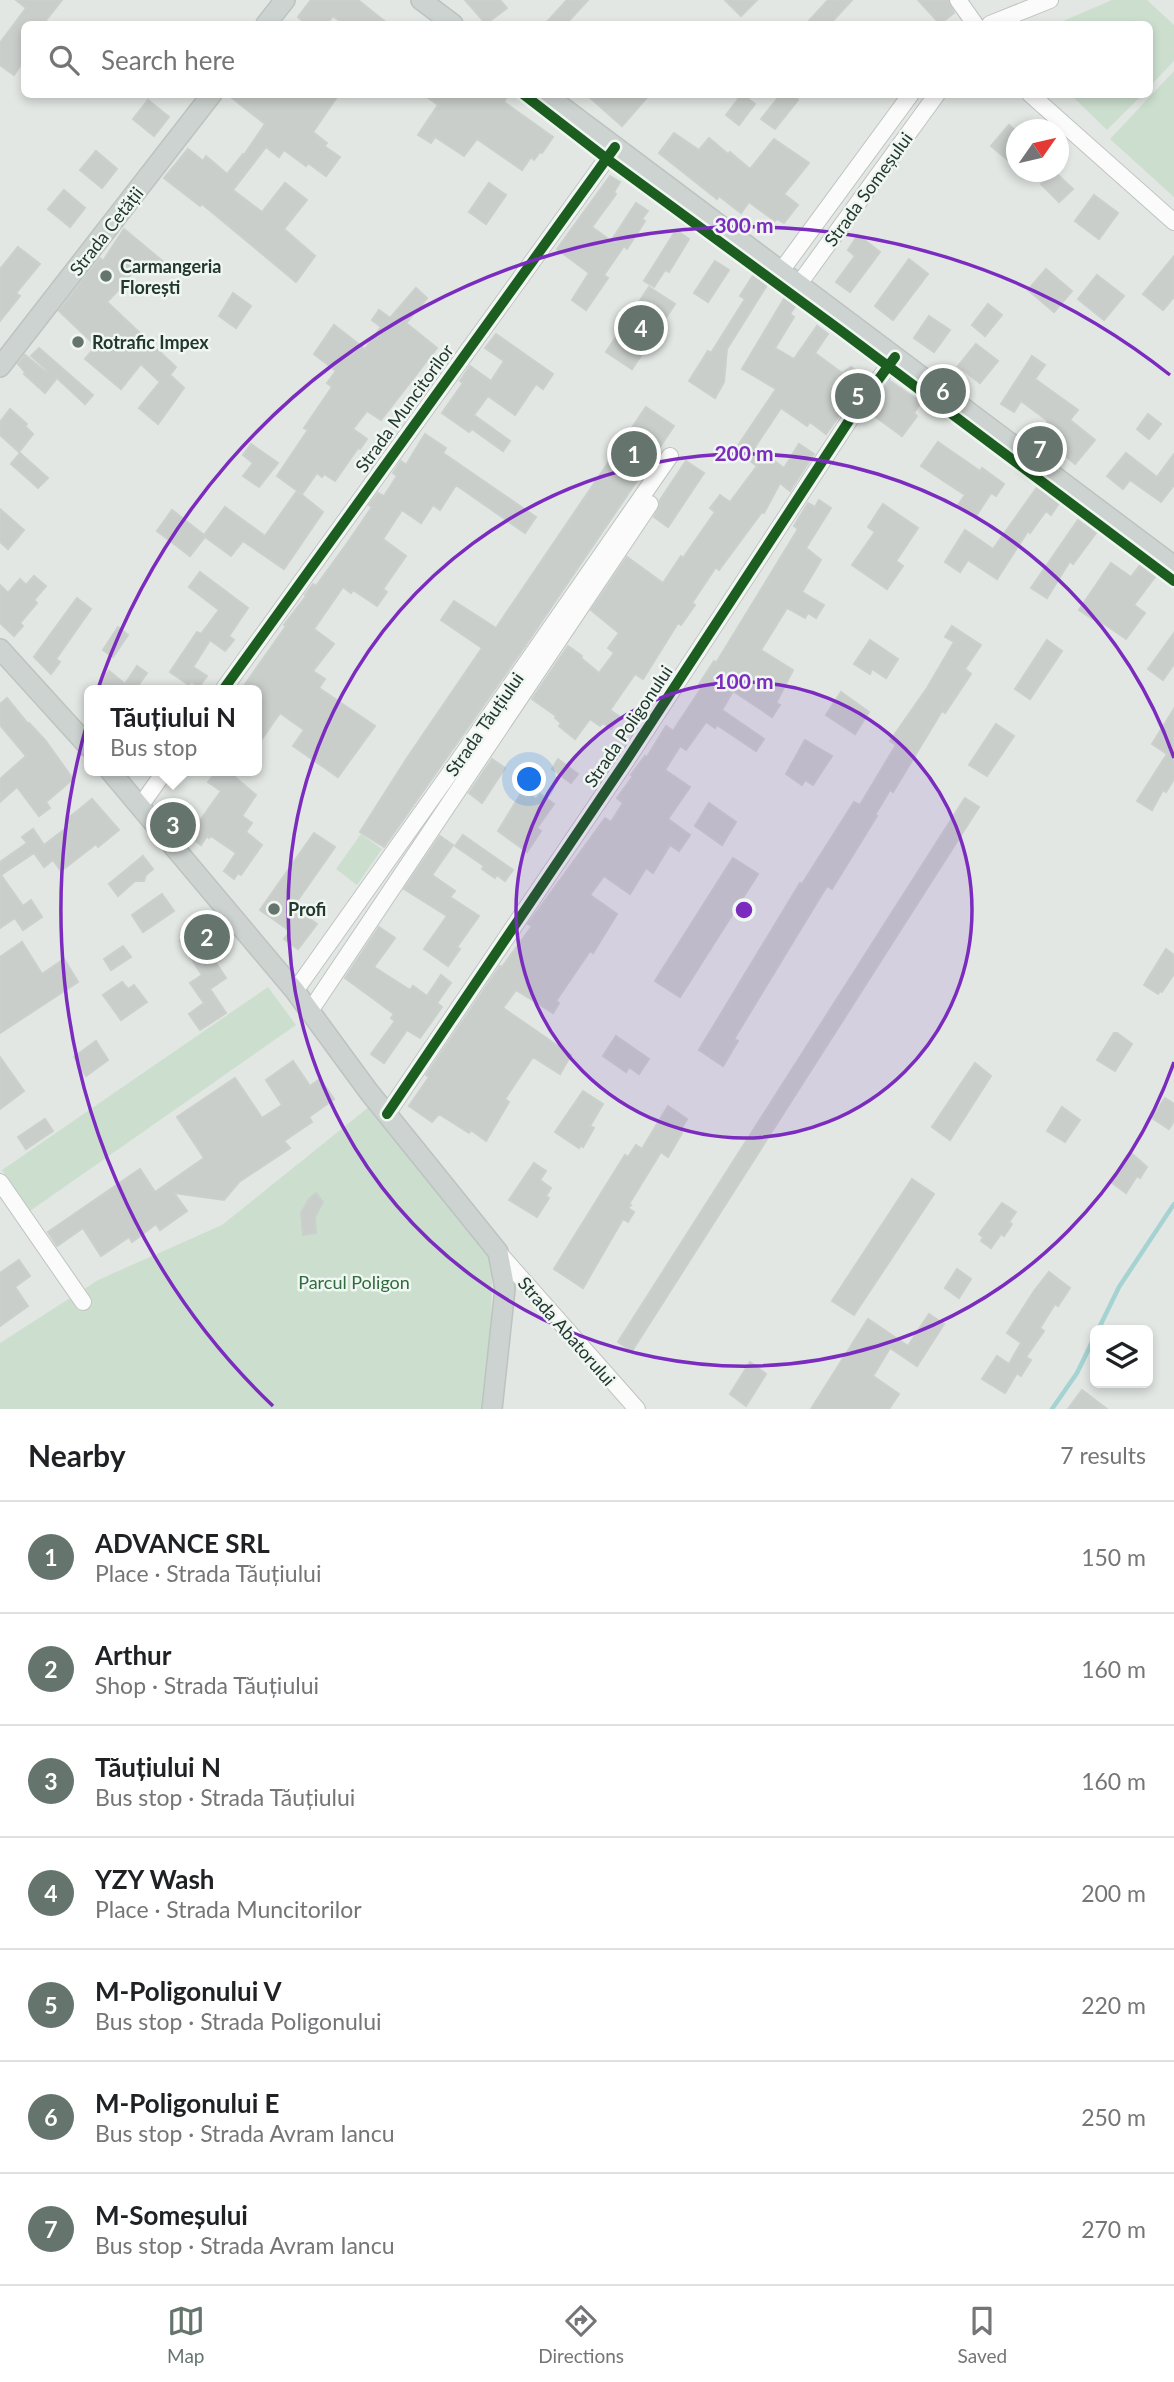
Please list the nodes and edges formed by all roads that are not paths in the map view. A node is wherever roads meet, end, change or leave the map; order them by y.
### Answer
1 (285, 0) edge
2 (421, 0) edge
3 (958, 0) edge
4 (1050, 0) edge
5 (268, 21) edge
6 (449, 21) edge
7 (973, 21) edge
8 (998, 21) edge
9 (209, 98) edge
10 (550, 98) edge
11 (908, 98) edge
12 (934, 98) edge
13 (1034, 98) edge
14 (615, 147) junction
15 (1174, 222) edge
16 (781, 271) junction
17 (799, 285) junction
18 (895, 357) junction
19 (0, 367) edge
20 (1174, 566) edge
21 (0, 649) edge
22 (227, 685) edge
23 (84, 741) edge
24 (115, 776) edge
25 (161, 776) edge
26 (141, 805) junction
27 (295, 991) junction
28 (310, 1011) junction
29 (387, 1114) junction
30 (0, 1182) edge
31 (499, 1252) junction
32 (83, 1301) dead end
33 (492, 1409) edge
34 (637, 1409) edge

1 - 5 main road
2 - 6 main road
3 - 7 street
4 - 8 street
9 - 19 main road, Strada Cetății
10 - 14 main road
11 - 16 street, Strada Someșului
12 - 17 street, Strada Someșului
13 - 15 street
14 - 16 main road
14 - 22 street, Strada Muncitorilor
16 - 17 main road
17 - 18 main road
18 - 20 main road
18 - 29 street, Strada Poligonului
21 - 23 main road
24 - 26 main road
25 - 26 street
26 - 27 main road
27 - 28 main road
27 - 28 street, Strada Tăuțiului
28 - 29 main road
29 - 31 main road
30 - 32 street
31 - 33 main road
31 - 34 street, Strada Abatorului

